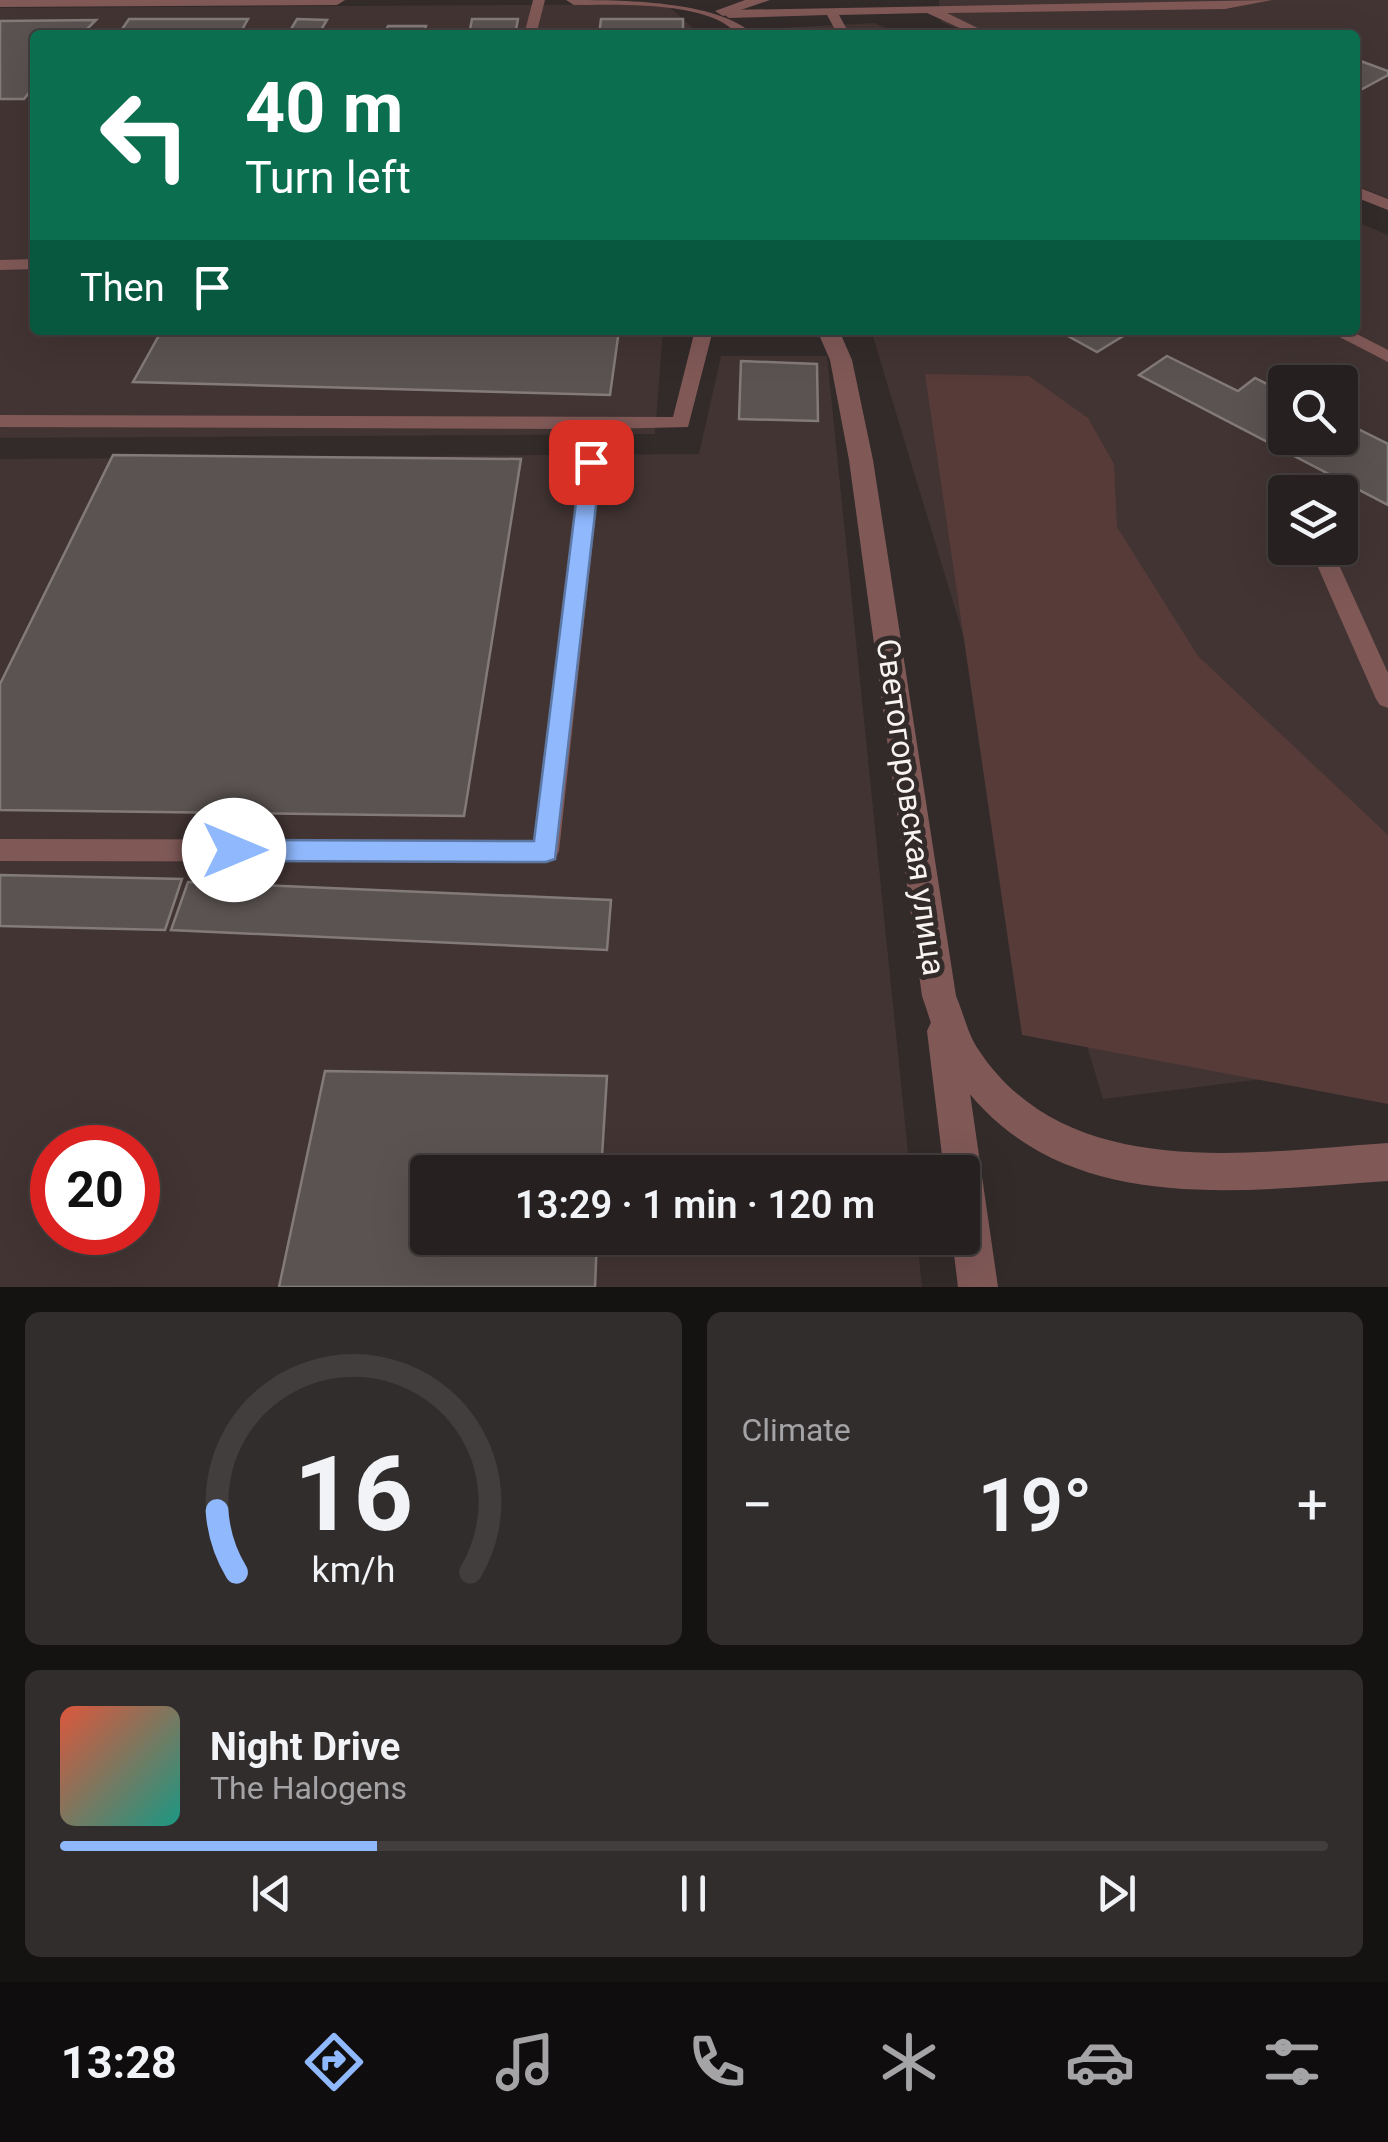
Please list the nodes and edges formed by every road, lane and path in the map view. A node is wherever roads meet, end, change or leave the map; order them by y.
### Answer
1 (337, 0) edge
2 (538, 0) edge
3 (574, 0) edge
4 (762, 0) edge
5 (1266, 0) edge
6 (28, 1) edge
7 (0, 2) edge
8 (672, 2) edge
9 (929, 8) junction
10 (726, 12) junction
11 (831, 12) junction
12 (531, 30) edge
13 (744, 30) edge
14 (841, 30) edge
15 (975, 30) edge
16 (1360, 192) edge
17 (1388, 205) edge
18 (30, 264) edge
19 (0, 265) edge
20 (703, 335) edge
21 (830, 335) edge
22 (1345, 335) edge
23 (1388, 357) edge
24 (0, 421) edge
25 (596, 424) junction
26 (1328, 565) dead end
27 (1388, 699) edge
28 (0, 850) edge
29 (939, 996) junction
30 (1388, 1162) edge
31 (978, 1287) edge

1 - 6 street
2 - 12 lane
3 - 8 street
4 - 10 street
5 - 9 lane
6 - 7 street
8 - 10 street
9 - 11 lane
9 - 15 lane
10 - 11 lane
10 - 13 street
11 - 14 lane
16 - 17 lane
18 - 19 lane
20 - 25 lane
21 - 29 street, Светогоровская улица
22 - 23 lane
24 - 25 lane
25 - 28 lane
26 - 27 lane
29 - 30 street
29 - 31 street, Светогоровская улица

